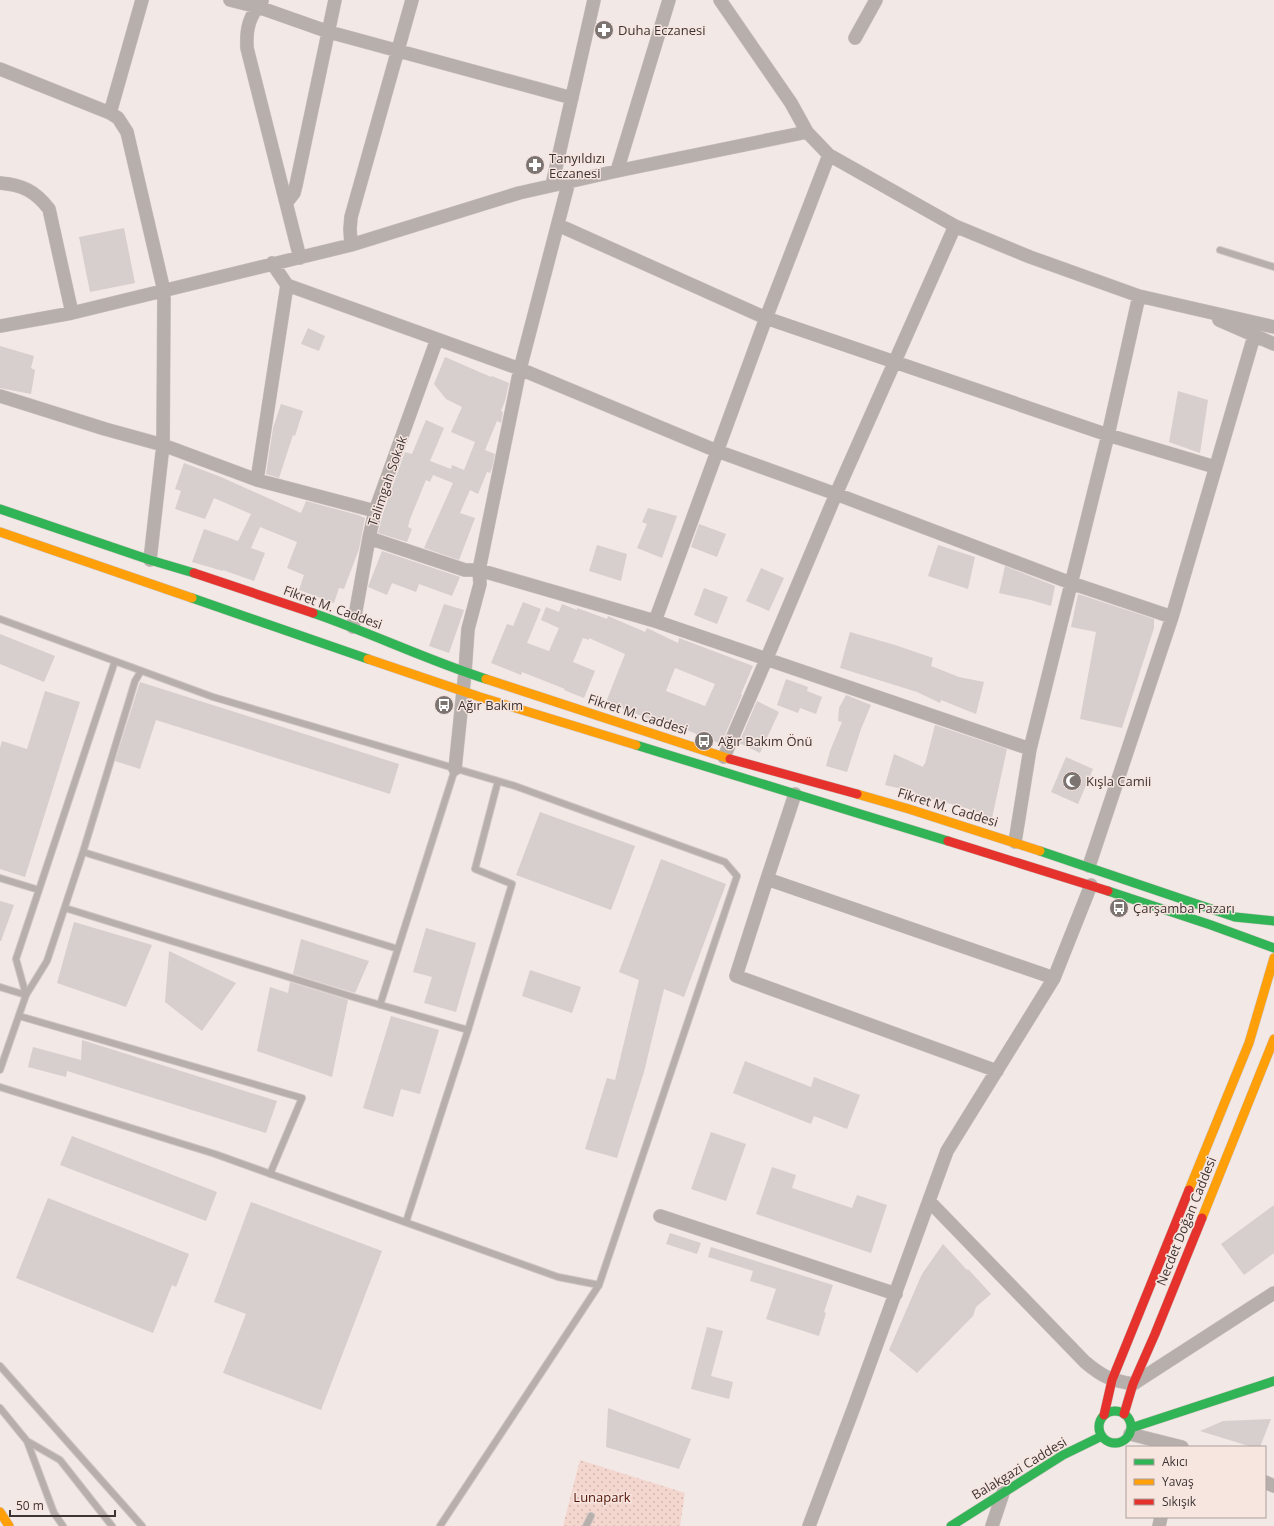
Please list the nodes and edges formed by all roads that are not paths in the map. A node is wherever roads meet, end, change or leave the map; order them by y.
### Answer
1 (142, 0) edge
2 (230, 0) edge
3 (335, 0) edge
4 (412, 0) edge
5 (594, 0) edge
6 (669, 0) edge
7 (720, 0) edge
8 (876, 0) edge
9 (260, 3) edge
10 (328, 32) junction
11 (855, 38) dead end
12 (398, 50) junction
13 (0, 69) edge
14 (572, 98) junction
15 (110, 113) junction
16 (807, 132) junction
17 (829, 155) junction
18 (617, 171) junction
19 (569, 182) junction
20 (0, 183) edge
21 (552, 185) junction
22 (287, 202) junction
23 (558, 225) junction
24 (955, 226) junction
25 (351, 245) junction
26 (1220, 250) dead end
27 (300, 258) junction
28 (272, 263) junction
29 (1274, 267) edge
30 (287, 285) junction
31 (164, 291) junction
32 (1139, 296) junction
33 (1192, 308) junction
34 (72, 313) junction
35 (766, 318) junction
36 (0, 326) edge
37 (1274, 327) edge
38 (1254, 336) junction
39 (437, 339) junction
40 (1274, 344) edge
41 (895, 362) junction
42 (520, 369) junction
43 (0, 396) edge
44 (1108, 435) junction
45 (163, 446) junction
46 (717, 451) junction
47 (1215, 467) junction
48 (257, 480) junction
49 (836, 494) junction
50 (0, 509) edge
51 (375, 511) junction
52 (0, 532) edge
53 (369, 538) junction
54 (150, 560) junction
55 (479, 570) junction
56 (1072, 583) junction
57 (1172, 617) junction
58 (0, 619) edge
59 (655, 621) junction
60 (353, 627) junction
61 (766, 660) junction
62 (116, 661) junction
63 (142, 671) junction
64 (465, 672) junction
65 (463, 692) junction
66 (1030, 749) junction
67 (724, 756) junction
68 (455, 768) junction
69 (498, 781) junction
70 (795, 794) junction
71 (1016, 842) junction
72 (83, 852) junction
73 (1089, 866) junction
74 (0, 878) edge
75 (767, 879) junction
76 (1091, 885) junction
77 (39, 890) junction
78 (65, 908) junction
79 (1274, 921) edge
80 (1274, 948) edge
81 (398, 949) junction
82 (1274, 958) edge
83 (1054, 978) junction
84 (0, 987) edge
85 (26, 995) junction
86 (380, 1005) junction
87 (19, 1016) junction
88 (468, 1030) junction
89 (1274, 1039) edge
90 (0, 1070) edge
91 (997, 1071) junction
92 (0, 1086) edge
93 (270, 1174) junction
94 (929, 1201) junction
95 (660, 1216) dead end
96 (406, 1222) junction
97 (599, 1285) junction
98 (1274, 1293) edge
99 (896, 1294) junction
100 (0, 1366) edge
101 (1112, 1380) junction
102 (1274, 1381) edge
103 (1133, 1384) junction
104 (0, 1408) edge
105 (1124, 1414) junction
106 (1104, 1415) junction
107 (1130, 1431) junction
108 (1102, 1436) junction
109 (27, 1441) junction
110 (1177, 1446) edge
111 (1003, 1493) junction
112 (0, 1512) edge
113 (591, 1516) dead end
114 (9, 1526) edge
115 (63, 1526) edge
116 (112, 1526) edge
117 (142, 1526) edge
118 (440, 1526) edge
119 (586, 1526) edge
120 (809, 1526) edge
121 (951, 1526) edge
122 (992, 1526) edge

1 - 15 street
2 - 9 street
3 - 10 street
4 - 12 street
5 - 14 street
6 - 18 street
7 - 16 street
8 - 11 street
9 - 10 street
9 - 22 street
10 - 12 street
10 - 22 street
12 - 14 street
12 - 25 street
13 - 15 street
14 - 21 street
15 - 31 street
16 - 17 street
16 - 18 street
17 - 24 street
17 - 35 street
18 - 19 street
19 - 21 street
19 - 23 street
20 - 34 street
21 - 25 street
22 - 27 street
23 - 35 street
23 - 42 street
24 - 32 street
24 - 41 street
25 - 27 street
26 - 29 lane
27 - 28 street
28 - 30 street
28 - 31 street
30 - 39 street
30 - 48 street
31 - 34 street
31 - 45 street
32 - 33 street
32 - 44 street
33 - 37 street
33 - 38 street
34 - 36 street
35 - 41 street
35 - 46 street
38 - 40 street
38 - 47 street
39 - 42 street
39 - 51 street, Talimgah Sokak
41 - 44 street
41 - 49 street
42 - 46 street
42 - 55 street
43 - 45 street
44 - 47 street
44 - 56 street
45 - 48 street
45 - 54 street
46 - 49 street
46 - 59 street
47 - 57 street
48 - 51 street
49 - 56 street
49 - 61 street
50 - 54 main road, Fikret M. Caddesi
51 - 53 street, Talimgah Sokak
52 - 65 main road
53 - 55 street
53 - 60 street, Talimgah Sokak
54 - 60 main road, Fikret M. Caddesi
55 - 59 street
55 - 64 street
56 - 57 street
56 - 66 street
57 - 73 street
58 - 62 lane
59 - 61 street
60 - 64 main road, Fikret M. Caddesi
61 - 66 street
61 - 67 street
62 - 63 lane
62 - 77 lane
63 - 68 lane
63 - 72 lane
64 - 65 street
64 - 67 main road, Fikret M. Caddesi
65 - 68 street
65 - 70 main road
66 - 71 street
67 - 71 main road, Fikret M. Caddesi
68 - 69 lane
68 - 81 lane
69 - 88 lane
69 - 97 lane
70 - 75 street
70 - 76 main road
71 - 73 main road, Fikret M. Caddesi
72 - 78 lane
72 - 81 lane
73 - 79 main road, Fikret M. Caddesi
74 - 77 lane
75 - 83 street
75 - 91 street
76 - 80 main road
76 - 83 street
77 - 85 lane
78 - 85 lane
78 - 86 lane
81 - 86 lane
82 - 101 main road
83 - 91 street
84 - 85 lane
85 - 87 lane
86 - 88 lane
87 - 90 lane
87 - 93 lane
88 - 96 lane
89 - 103 main road, Necdet Doğan Caddesi
91 - 94 street
92 - 93 lane
93 - 96 lane
94 - 99 street
94 - 101 street
95 - 99 street
96 - 97 lane
97 - 118 lane
98 - 103 street
99 - 120 street
100 - 117 lane
101 - 103 street
101 - 106 main road
102 - 107 main road
103 - 105 main road, Necdet Doğan Caddesi
104 - 109 lane
105 - 106 main road
105 - 107 main road
106 - 108 main road
107 - 108 main road
107 - 110 street
108 - 111 main road, Balakgazi Caddesi
109 - 115 lane
109 - 116 lane
111 - 121 main road, Balakgazi Caddesi
111 - 122 street
112 - 114 main road
113 - 119 lane

